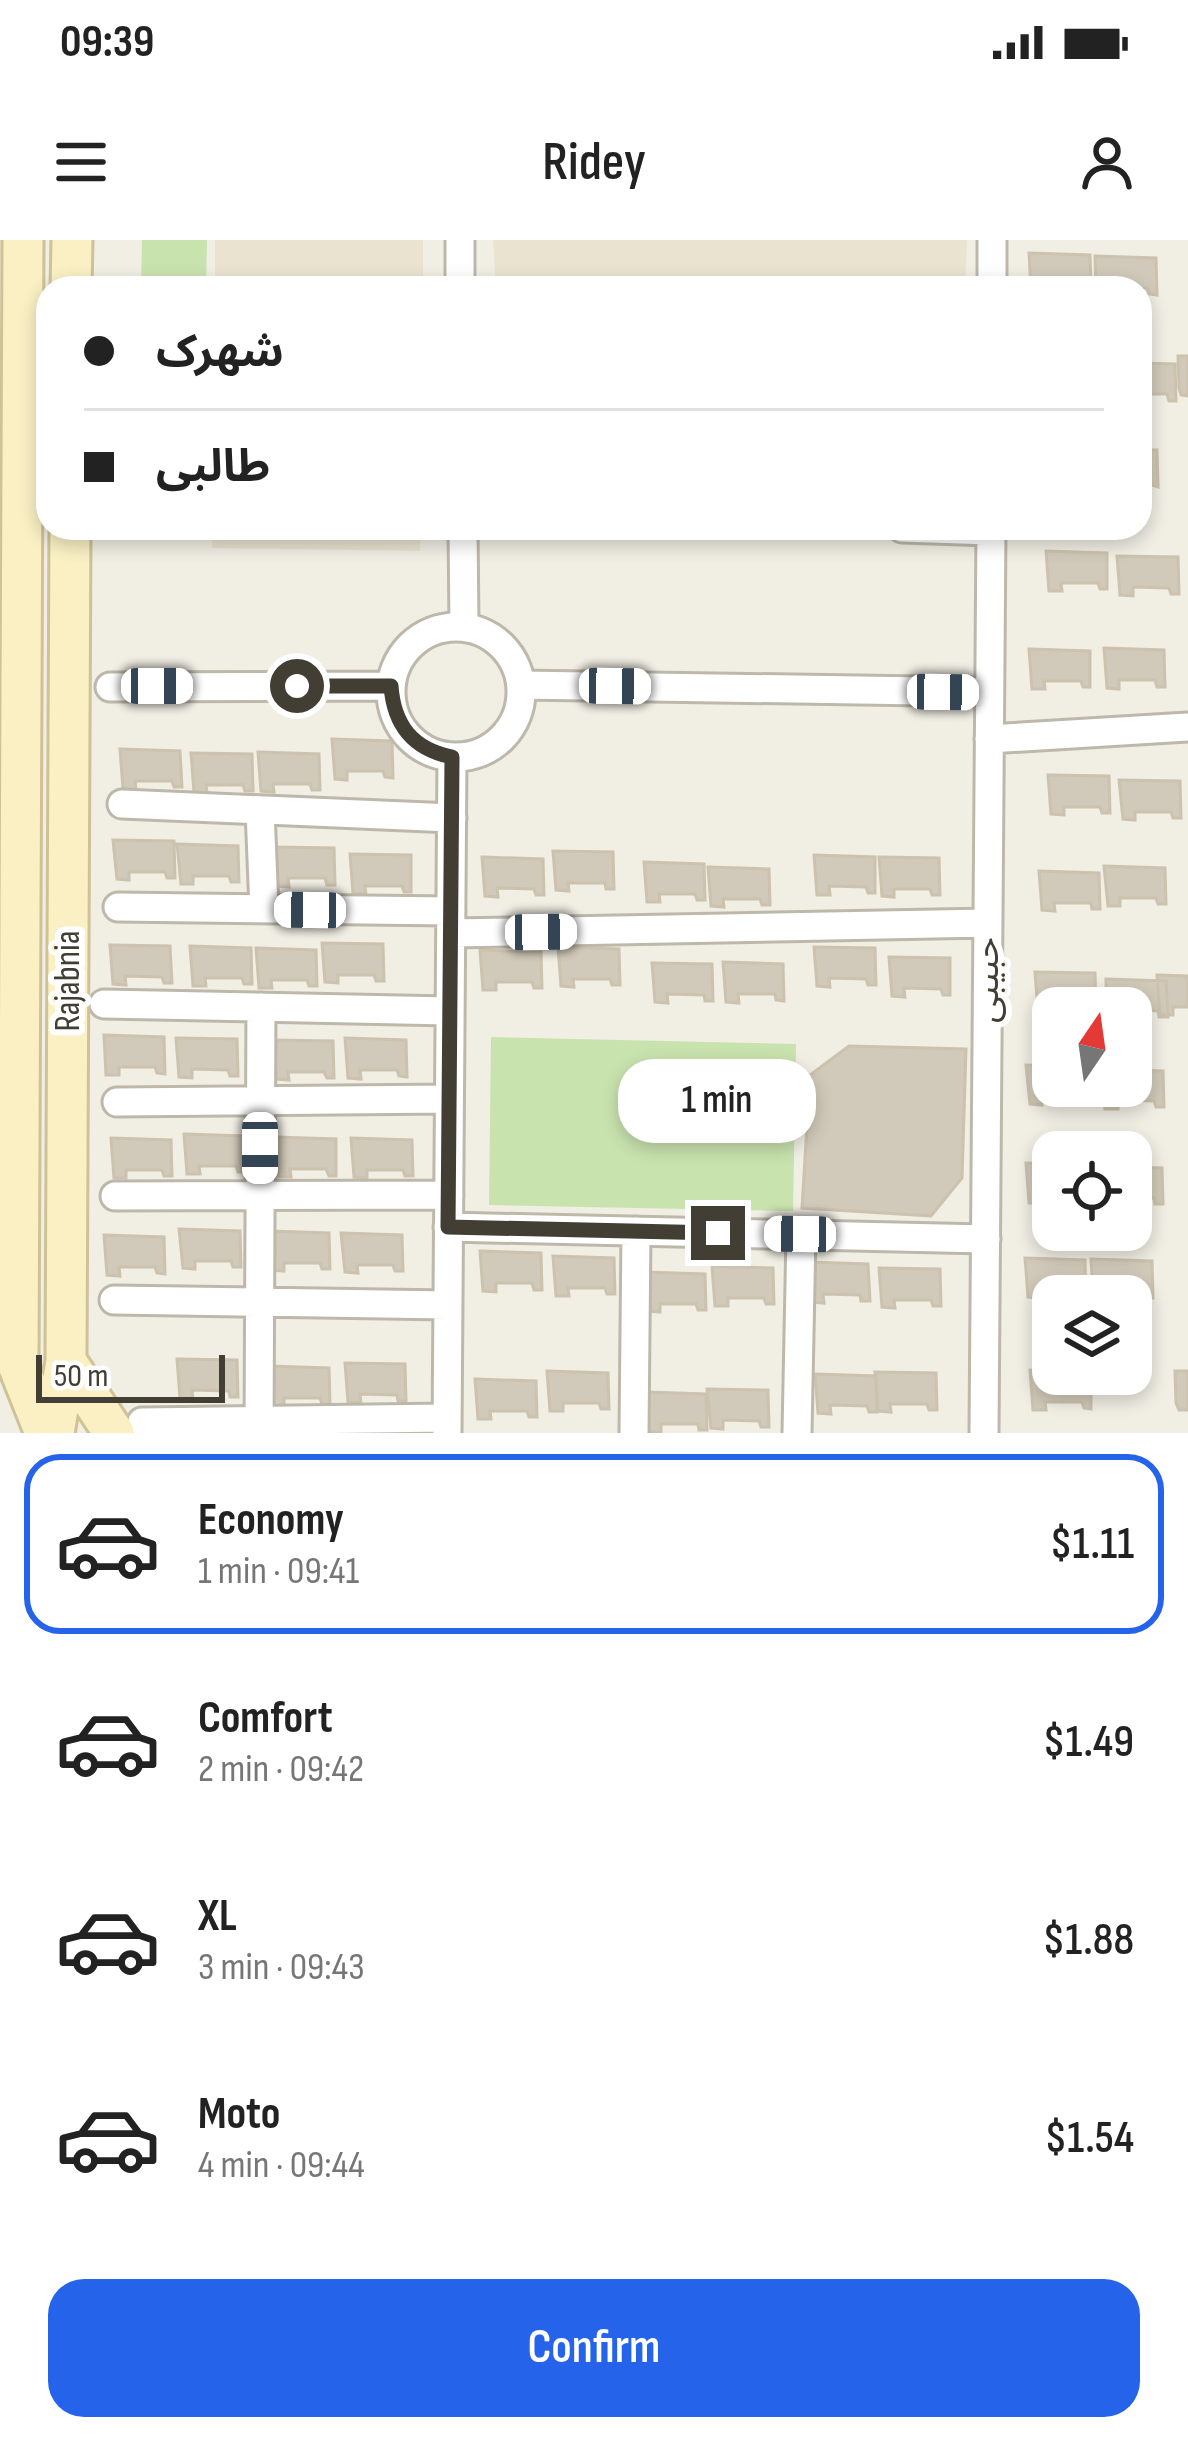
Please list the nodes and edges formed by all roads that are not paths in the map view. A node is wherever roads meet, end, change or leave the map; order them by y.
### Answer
1 (23, 240) edge
2 (72, 240) edge
3 (460, 240) edge
4 (992, 240) edge
5 (71, 276) edge
6 (460, 276) edge
7 (992, 276) edge
8 (70, 540) edge
9 (463, 540) edge
10 (991, 540) edge
11 (464, 627) junction
12 (521, 685) junction
13 (391, 686) junction
14 (110, 687) dead end
15 (989, 692) junction
16 (1188, 727) edge
17 (989, 739) junction
18 (452, 757) junction
19 (122, 804) dead end
20 (260, 810) junction
21 (452, 818) junction
22 (118, 907) dead end
23 (264, 909) junction
24 (451, 922) junction
25 (988, 923) junction
26 (104, 1004) dead end
27 (261, 1007) junction
28 (450, 1011) junction
29 (449, 1099) junction
30 (260, 1101) junction
31 (117, 1102) dead end
32 (449, 1195) junction
33 (115, 1196) dead end
34 (260, 1196) junction
35 (448, 1227) junction
36 (636, 1231) junction
37 (800, 1234) junction
38 (986, 1239) junction
39 (9, 1283) edge
40 (113, 1300) dead end
41 (260, 1302) junction
42 (448, 1304) junction
43 (66, 1361) junction
44 (9, 1372) edge
45 (447, 1425) edge
46 (259, 1427) edge
47 (128, 1428) edge
48 (45, 1433) edge
49 (54, 1433) edge
50 (634, 1433) edge
51 (797, 1433) edge
52 (985, 1433) edge

1 - 39 main road, Rajabnia
2 - 5 main road
3 - 6 street
4 - 7 street
8 - 43 main road, Rajabnia
9 - 11 street
10 - 15 street, حبیبی
11 - 12 street
11 - 13 street
12 - 15 street
12 - 18 street
13 - 14 street
13 - 18 street
15 - 17 street, حبیبی
16 - 17 street
17 - 25 street, حبیبی
18 - 21 street
19 - 20 street
20 - 21 street
20 - 23 street
21 - 24 street
22 - 23 street
23 - 24 street
24 - 25 street
24 - 28 street
25 - 38 street, حبیبی
26 - 27 street
27 - 28 street
27 - 30 street
28 - 29 street
29 - 30 street
29 - 32 street
30 - 31 street
30 - 34 street
32 - 34 street
32 - 35 street
33 - 34 street
34 - 41 street
35 - 36 street
35 - 42 street
36 - 37 street
36 - 50 street
37 - 38 street
37 - 51 street
38 - 52 street, حبیبی
39 - 44 main road, Rajabnia
40 - 41 street
41 - 42 street
41 - 46 street
42 - 45 street
43 - 47 main road
43 - 49 main road, Rajabnia
44 - 48 main road, Rajabnia
45 - 46 street
46 - 47 street

